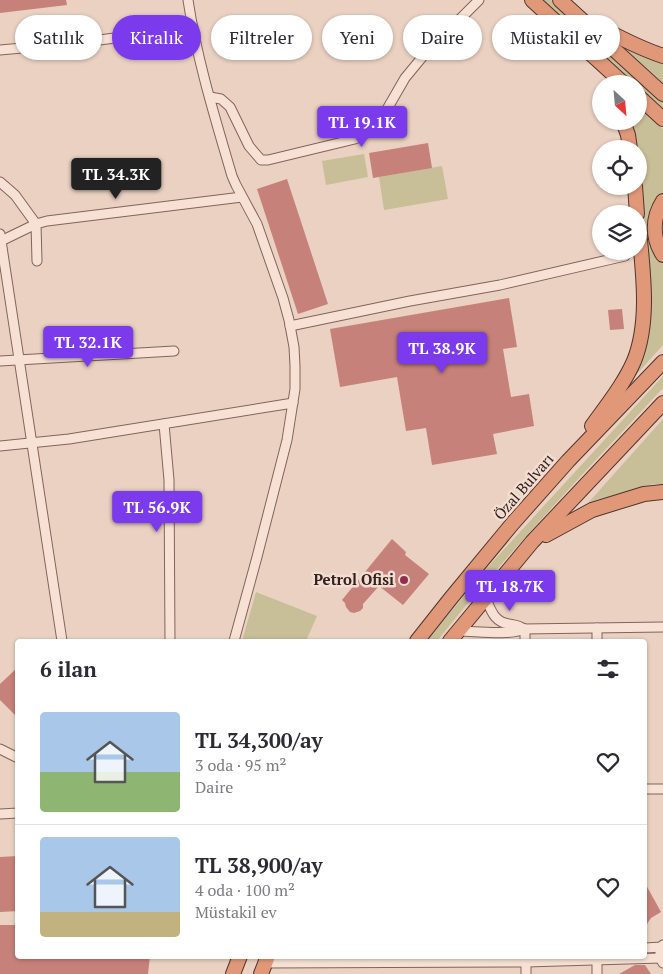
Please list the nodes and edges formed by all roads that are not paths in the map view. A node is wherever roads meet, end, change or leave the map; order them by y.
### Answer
1 (188, 0) edge
2 (479, 0) edge
3 (532, 0) edge
4 (560, 0) edge
5 (572, 10) junction
6 (191, 15) edge
7 (549, 15) edge
8 (112, 39) edge
9 (0, 50) edge
10 (663, 56) edge
11 (201, 60) edge
12 (596, 60) edge
13 (598, 60) edge
14 (604, 75) edge
15 (614, 75) edge
16 (663, 94) edge
17 (210, 98) junction
18 (648, 106) edge
19 (663, 120) edge
20 (0, 182) edge
21 (242, 196) junction
22 (663, 201) edge
23 (36, 224) junction
24 (0, 238) edge
25 (663, 255) edge
26 (608, 260) edge
27 (642, 260) edge
28 (37, 261) dead end
29 (290, 326) junction
30 (174, 351) dead end
31 (19, 360) junction
32 (0, 361) edge
33 (663, 362) edge
34 (293, 402) junction
35 (663, 403) edge
36 (164, 424) junction
37 (31, 443) junction
38 (0, 446) edge
39 (568, 461) junction
40 (663, 492) edge
41 (532, 542) junction
42 (486, 599) junction
43 (663, 627) edge
44 (597, 628) junction
45 (524, 629) junction
46 (455, 636) edge
47 (62, 639) edge
48 (170, 639) edge
49 (235, 639) edge
50 (419, 639) edge
51 (525, 639) edge
52 (597, 639) edge
53 (0, 749) edge
54 (15, 756) edge
55 (647, 789) edge
56 (663, 789) edge
57 (15, 813) edge
58 (0, 814) edge
59 (662, 946) edge
60 (647, 948) edge
61 (239, 959) edge
62 (526, 959) edge
63 (597, 959) edge
64 (630, 959) edge
65 (291, 960) edge
66 (662, 960) edge
67 (265, 964) edge
68 (233, 974) edge
69 (526, 974) edge
70 (597, 974) edge

1 - 6 street
2 - 17 street
3 - 7 highway
4 - 5 highway
5 - 10 highway
5 - 16 highway
8 - 9 street
11 - 17 street
12 - 14 highway
13 - 15 highway
17 - 21 street
18 - 19 highway
20 - 23 street
21 - 23 street
21 - 29 street
22 - 25 highway
23 - 24 street
23 - 28 street
24 - 31 street
26 - 29 street
27 - 39 highway
29 - 34 street
30 - 31 street
31 - 32 street
31 - 37 street
33 - 39 highway, Özal Bulvarı
34 - 36 street
34 - 49 street
35 - 41 highway
36 - 37 street
36 - 48 street
37 - 38 street
37 - 47 street
39 - 50 highway, Özal Bulvarı
40 - 41 highway
41 - 42 highway
42 - 45 street
42 - 46 highway
43 - 44 street
44 - 45 street
44 - 52 street
45 - 46 street
45 - 51 street
53 - 54 street
55 - 56 street
57 - 58 street
59 - 60 street
59 - 66 street
61 - 68 highway
62 - 65 street
62 - 69 street
63 - 70 street
64 - 66 street
65 - 67 street

